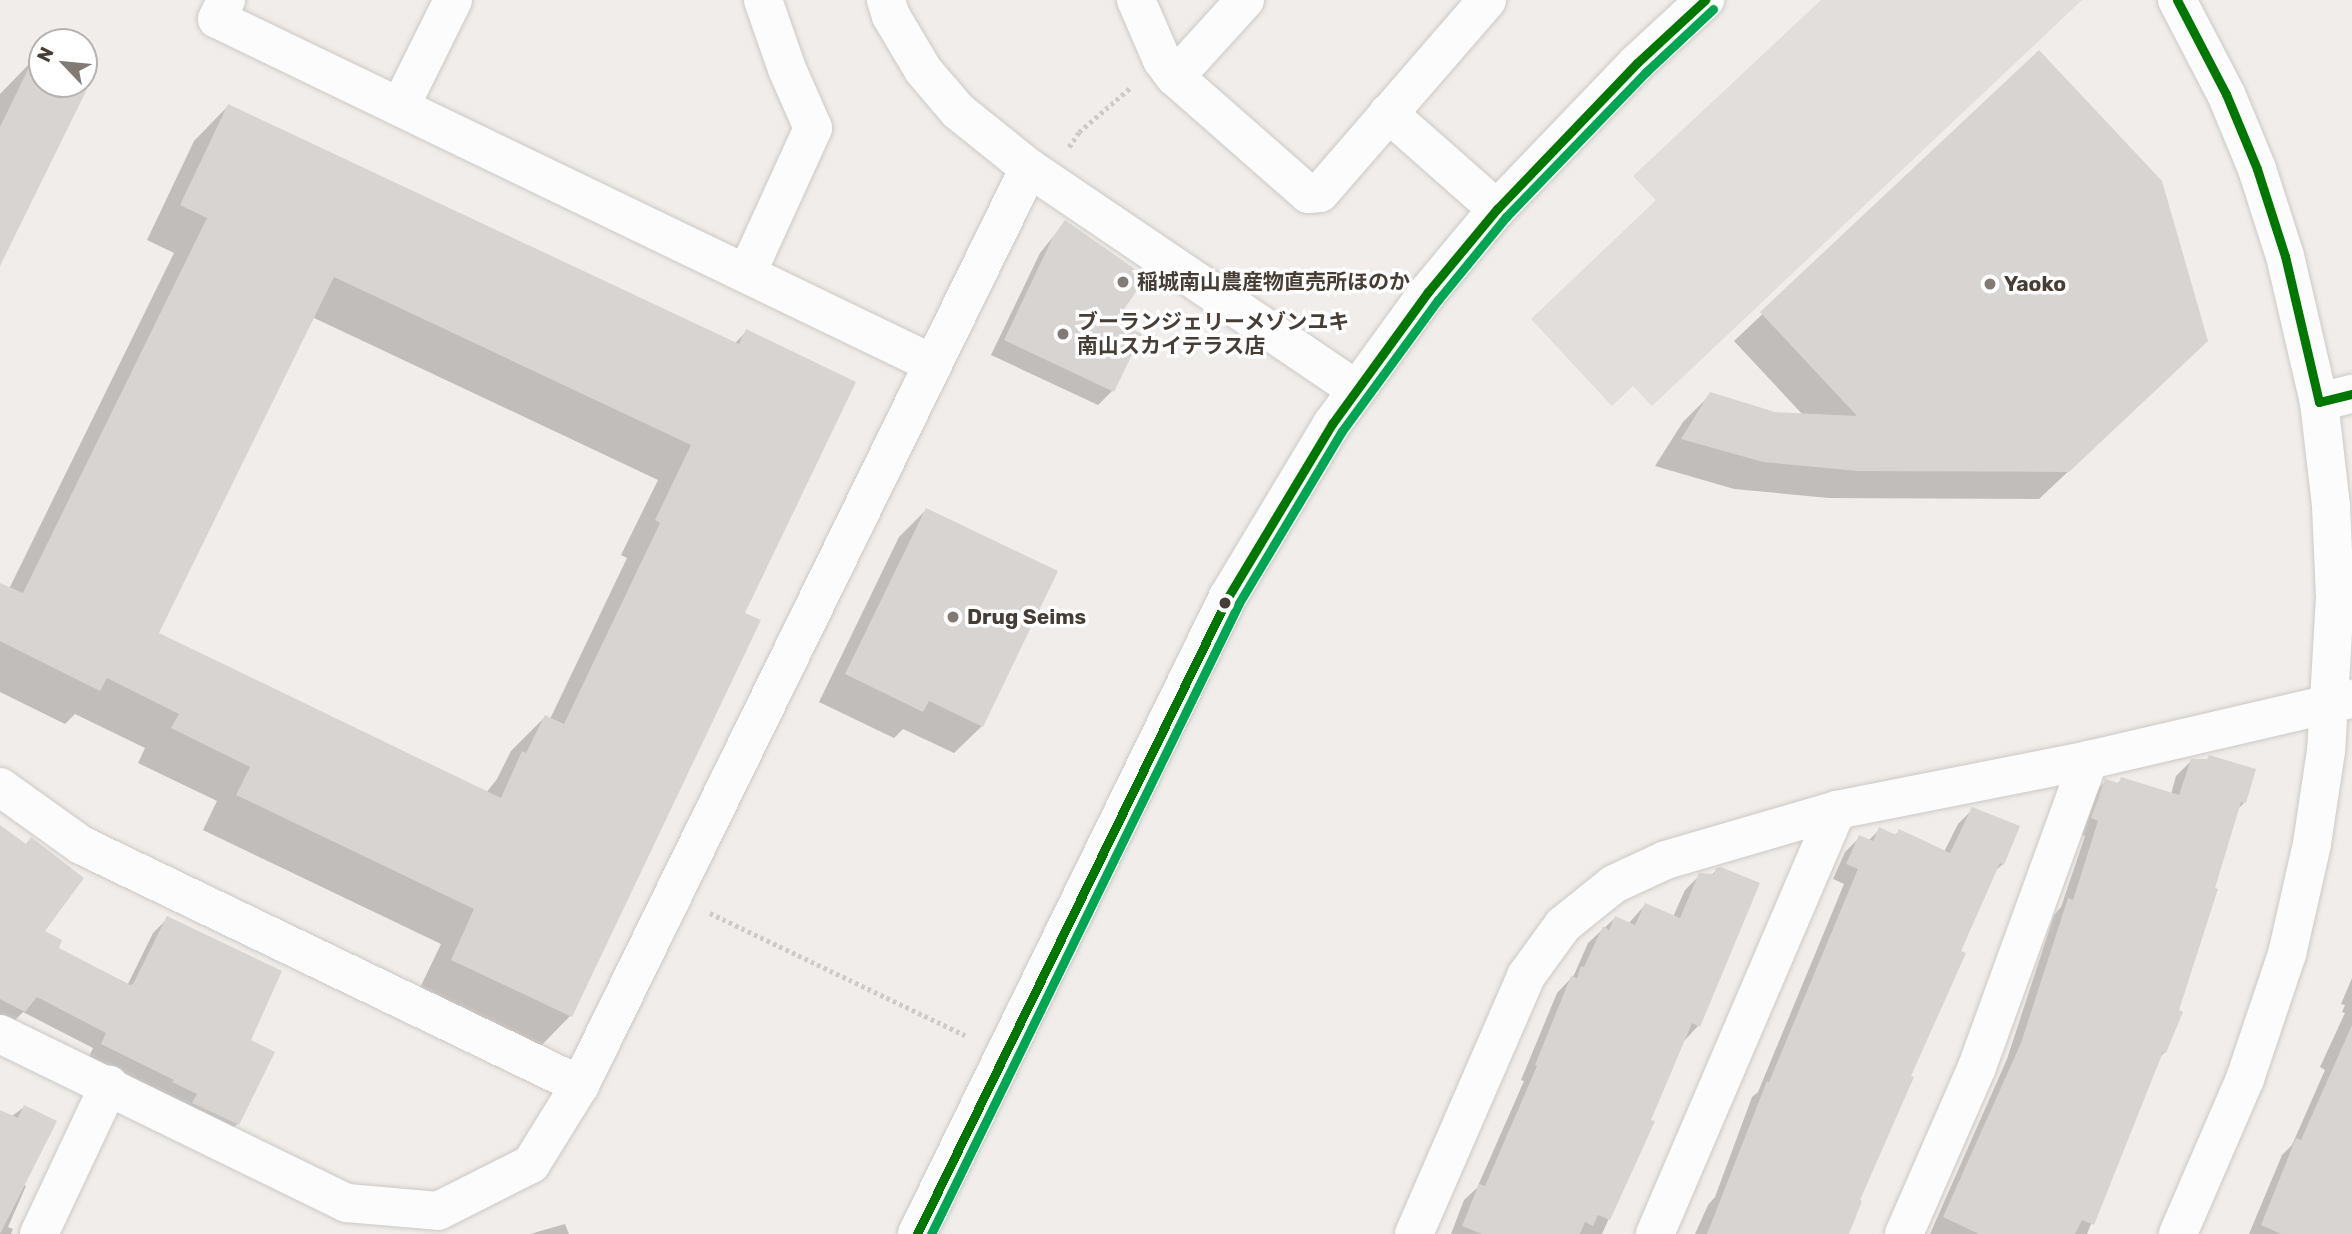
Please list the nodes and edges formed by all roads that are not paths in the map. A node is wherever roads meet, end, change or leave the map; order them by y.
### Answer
1 (226, 0) edge
2 (453, 0) edge
3 (764, 0) edge
4 (886, 0) edge
5 (1136, 0) edge
6 (1245, 0) edge
7 (1487, 0) edge
8 (1704, 0) edge
9 (2178, 0) edge
10 (1169, 69) junction
11 (400, 107) junction
12 (1388, 113) junction
13 (1029, 168) junction
14 (1497, 209) junction
15 (747, 273) junction
16 (932, 363) junction
17 (1355, 389) junction
18 (2336, 398) edge
19 (2341, 702) edge
20 (2089, 760) junction
21 (0, 787) edge
22 (1837, 810) junction
23 (0, 1034) edge
24 (580, 1085) junction
25 (109, 1086) junction
26 (39, 1234) edge
27 (917, 1234) edge
28 (1414, 1234) edge
29 (1655, 1234) edge
30 (1904, 1234) edge
31 (2178, 1234) edge

1 - 11 street
2 - 11 street
3 - 15 street
4 - 13 street
5 - 10 street
6 - 10 street
7 - 12 street
8 - 14 street
9 - 18 street
10 - 12 street
11 - 15 street
12 - 14 street
13 - 16 street
13 - 17 street
14 - 17 street
15 - 16 street
16 - 24 street
17 - 27 street
18 - 19 street
19 - 20 street
19 - 31 street
20 - 22 street
20 - 30 street
21 - 24 street
22 - 28 street
22 - 29 street
23 - 25 street
24 - 25 street
25 - 26 street

